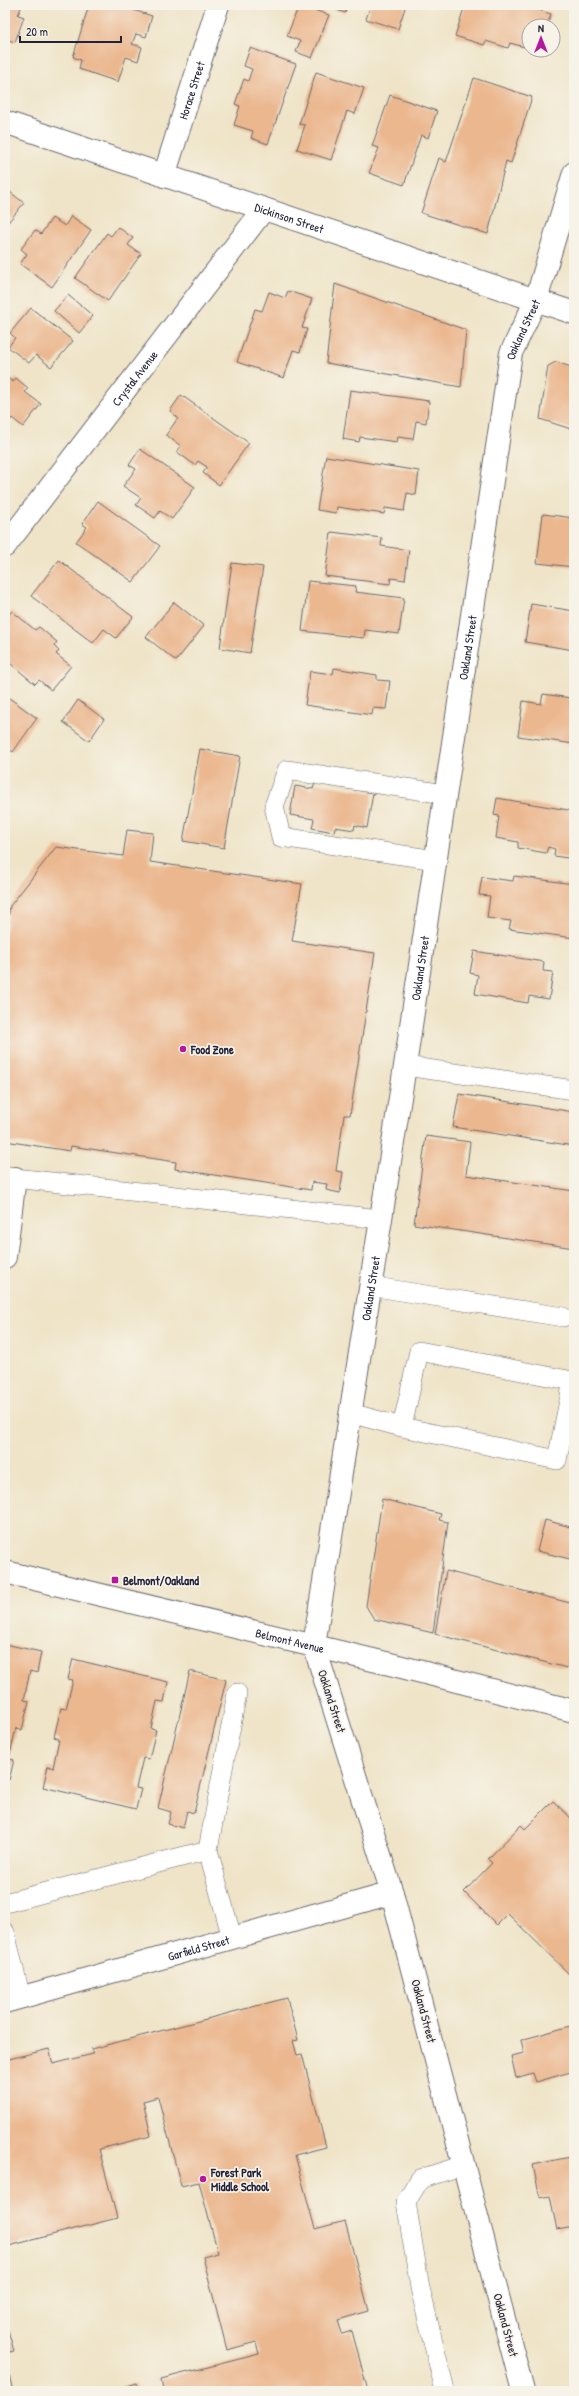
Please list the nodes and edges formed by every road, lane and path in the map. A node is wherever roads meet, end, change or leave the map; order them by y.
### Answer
1 (218, 5) edge
2 (5, 122) edge
3 (574, 173) edge
4 (164, 176) junction
5 (264, 209) junction
6 (536, 300) junction
7 (574, 313) edge
8 (5, 546) edge
9 (445, 794) junction
10 (436, 860) junction
11 (405, 1066) junction
12 (574, 1090) edge
13 (10, 1176) edge
14 (380, 1219) junction
15 (5, 1257) edge
16 (370, 1286) junction
17 (563, 1317) dead end
18 (574, 1382) edge
19 (350, 1413) junction
20 (402, 1427) junction
21 (5, 1572) edge
22 (314, 1645) junction
23 (237, 1693) dead end
24 (574, 1711) edge
25 (208, 1850) junction
26 (392, 1893) junction
27 (5, 1903) edge
28 (5, 1932) edge
29 (232, 1938) junction
30 (13, 2000) edge
31 (464, 2165) junction
32 (445, 2391) edge
33 (524, 2391) edge

1 - 4 main road, Horace Street
2 - 4 main road, Dickinson Street
3 - 6 main road, Oakland Street
4 - 5 main road, Dickinson Street
5 - 6 main road, Dickinson Street
5 - 8 main road, Crystal Avenue
6 - 7 main road, Dickinson Street
6 - 9 main road, Oakland Street
9 - 10 main road, Oakland Street
9 - 10 lane
10 - 11 main road, Oakland Street
11 - 12 lane
11 - 14 main road, Oakland Street
13 - 14 lane
13 - 15 main road
14 - 16 main road, Oakland Street
16 - 17 lane
16 - 19 main road, Oakland Street
18 - 20 lane
18 - 20 lane
19 - 20 lane
19 - 22 main road, Oakland Street
21 - 22 main road, Belmont Avenue
22 - 24 main road, Belmont Avenue
22 - 26 main road, Oakland Street
23 - 25 lane
25 - 27 lane
25 - 29 lane
26 - 29 main road, Garfield Street
26 - 31 main road, Oakland Street
28 - 30 lane
29 - 30 main road, Garfield Street
31 - 32 lane
31 - 33 main road, Oakland Street

